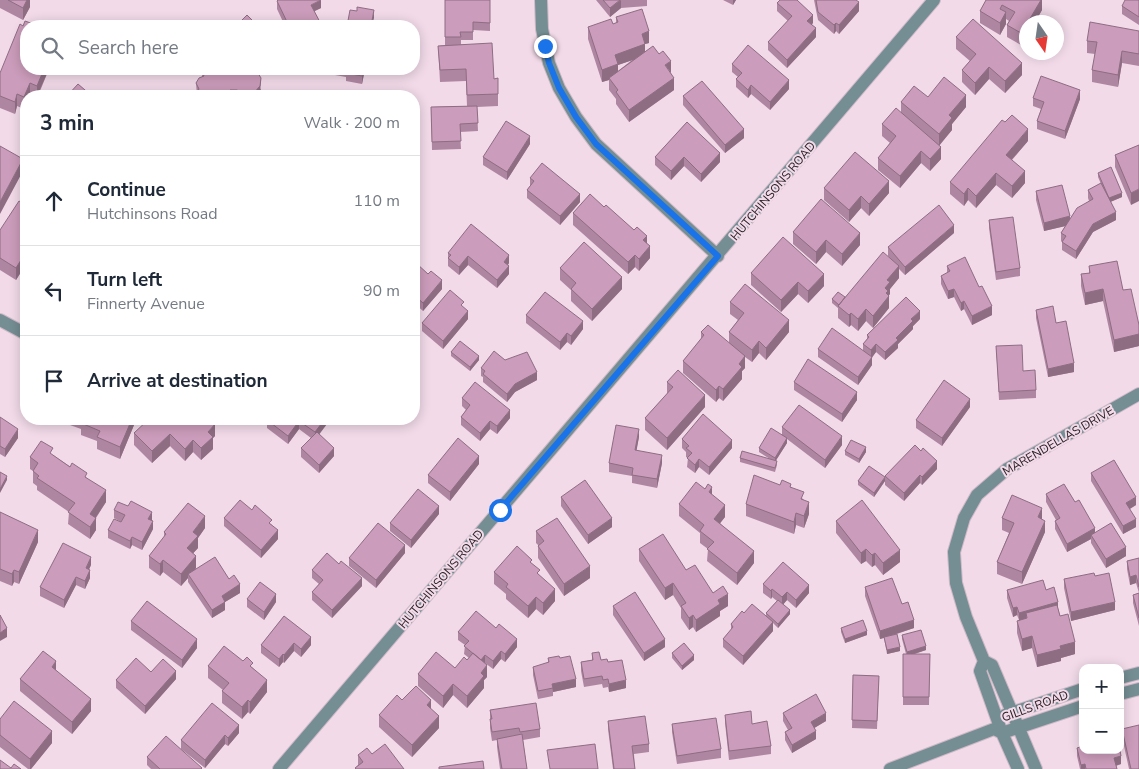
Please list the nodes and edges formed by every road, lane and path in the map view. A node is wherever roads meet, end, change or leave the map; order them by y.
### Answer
1 (541, 0) edge
2 (934, 0) edge
3 (718, 256) junction
4 (0, 320) edge
5 (20, 331) edge
6 (1139, 394) edge
7 (984, 661) junction
8 (1139, 673) edge
9 (1124, 677) edge
10 (1139, 688) edge
11 (1079, 690) edge
12 (1124, 693) edge
13 (1079, 707) edge
14 (1011, 712) junction
15 (998, 727) junction
16 (1017, 727) junction
17 (279, 769) edge
18 (890, 769) edge
19 (1018, 769) edge
20 (1036, 769) edge

1 - 3 street
2 - 3 street, HUTCHINSONS ROAD
3 - 17 street, HUTCHINSONS ROAD
4 - 5 street
6 - 7 street, MARENDELLAS DRIVE
7 - 14 street, MARENDELLAS DRIVE
7 - 15 street, MARENDELLAS DRIVE
8 - 9 street
10 - 12 street
11 - 14 street, GILLS ROAD
13 - 16 street, GILLS ROAD
14 - 15 street, GILLS ROAD
14 - 16 street, MARENDELLAS DRIVE
15 - 16 street, GILLS ROAD
15 - 18 street, GILLS ROAD
15 - 19 street, MARENDELLAS DRIVE
16 - 20 street, MARENDELLAS DRIVE

